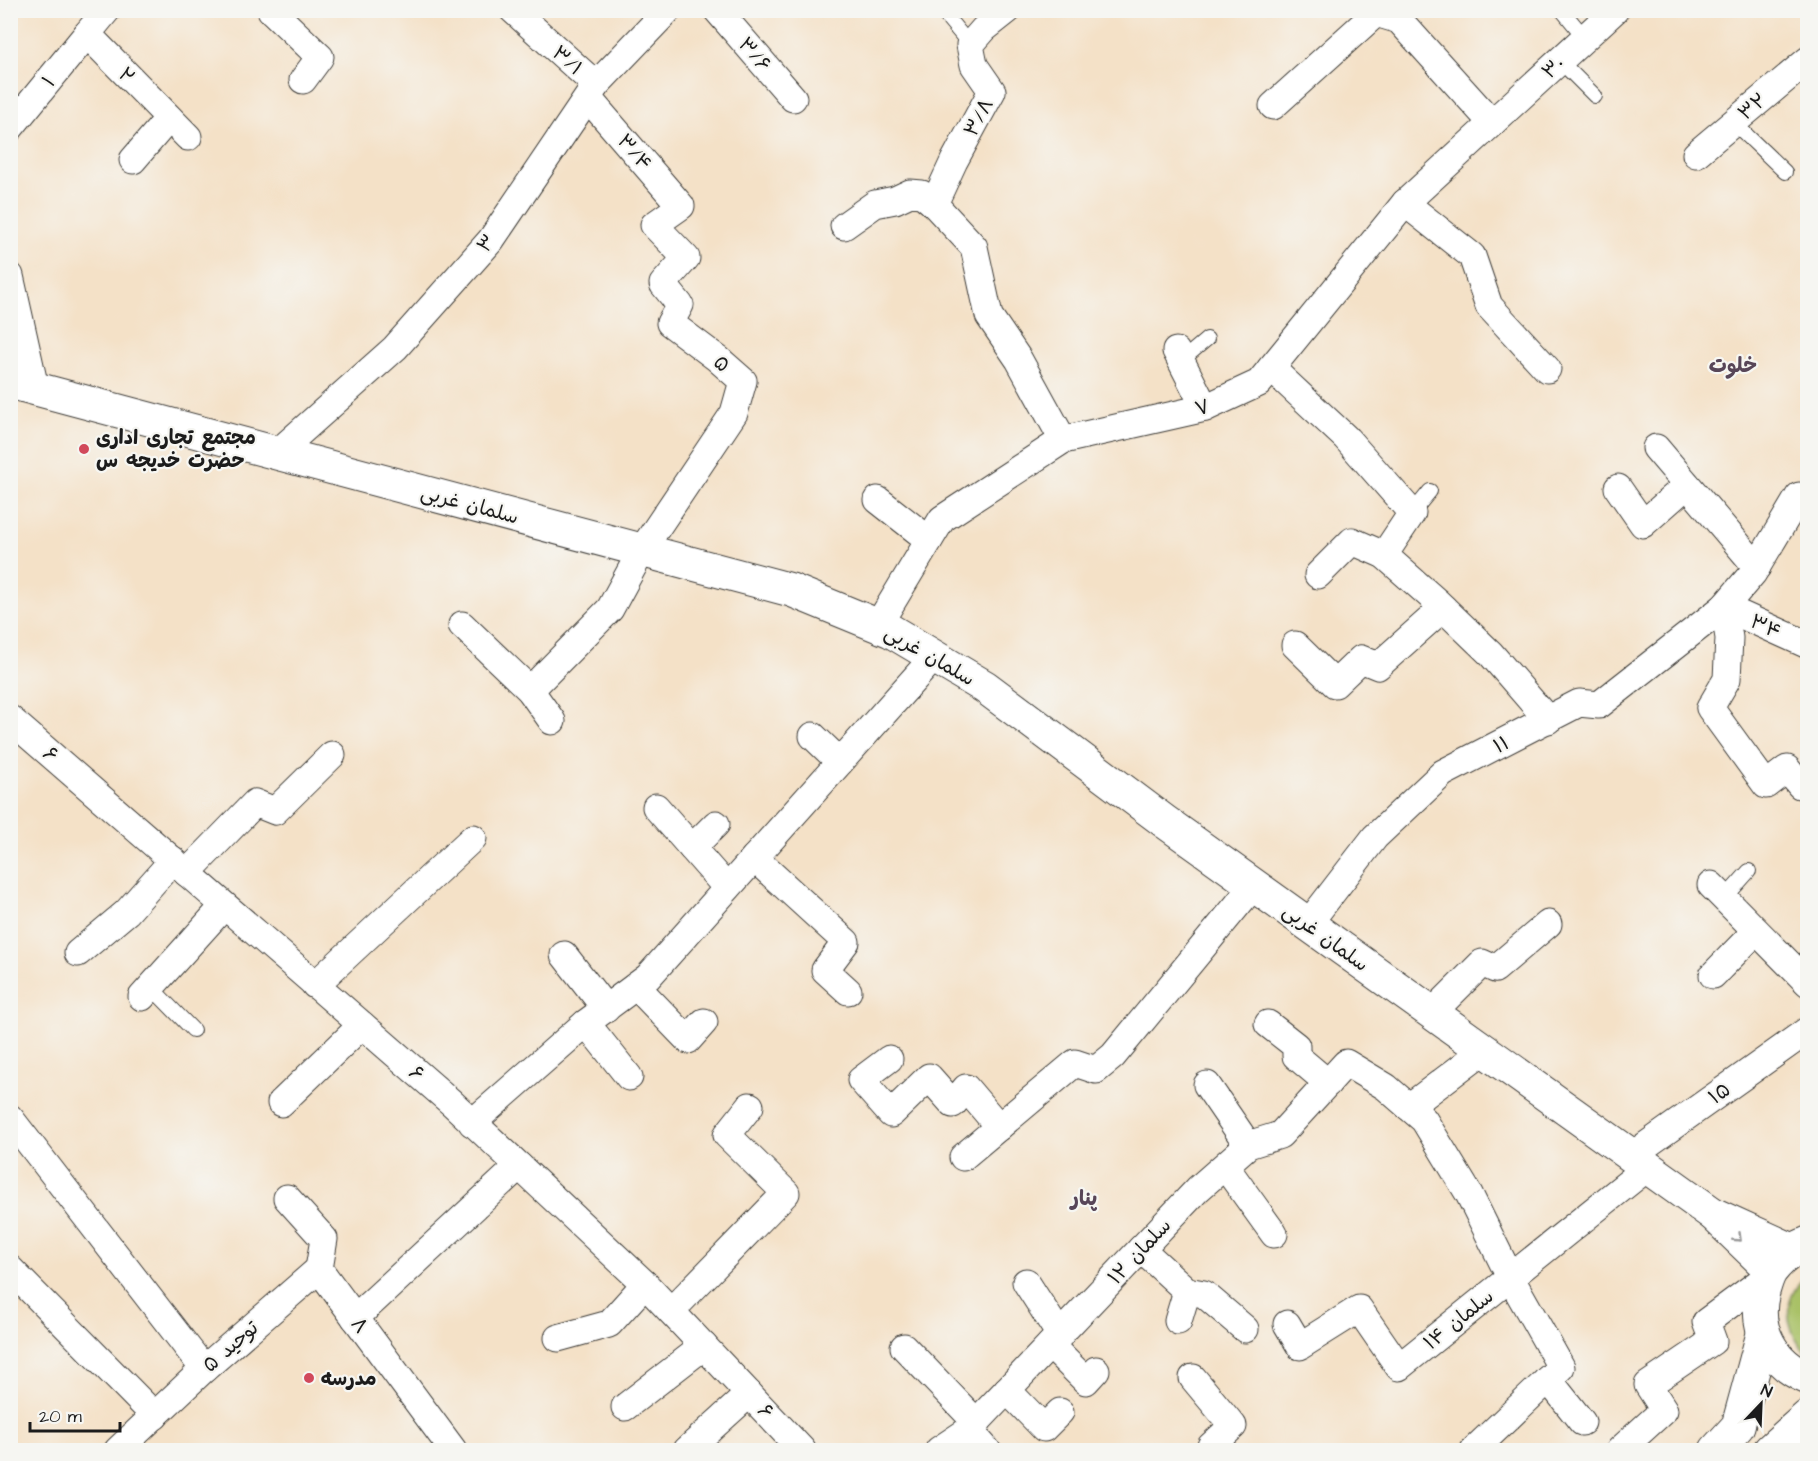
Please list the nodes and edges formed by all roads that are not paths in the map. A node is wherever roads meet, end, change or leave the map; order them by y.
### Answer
1 (106, 10) edge
2 (271, 10) edge
3 (513, 10) edge
4 (668, 10) edge
5 (717, 10) edge
6 (941, 10) edge
7 (1008, 10) edge
8 (1562, 10) edge
9 (1615, 10) edge
10 (1376, 11) edge
11 (87, 34) junction
12 (1585, 38) junction
13 (970, 45) junction
14 (1808, 60) edge
15 (1560, 61) junction
16 (303, 80) dead end
17 (592, 92) junction
18 (1594, 96) dead end
19 (793, 98) dead end
20 (1273, 106) dead end
21 (170, 118) junction
22 (1733, 122) junction
23 (1492, 123) junction
24 (10, 128) edge
25 (189, 137) dead end
26 (1696, 154) dead end
27 (133, 160) dead end
28 (1785, 172) dead end
29 (1405, 203) junction
30 (934, 204) junction
31 (681, 206) joint
32 (844, 226) dead end
33 (10, 276) edge
34 (1207, 339) dead end
35 (1179, 356) joint
36 (1271, 369) junction
37 (1546, 369) dead end
38 (23, 385) edge
39 (1205, 408) junction
40 (1064, 440) junction
41 (1656, 448) dead end
42 (277, 453) junction
43 (1688, 485) junction
44 (1618, 488) dead end
45 (1430, 491) dead end
46 (1799, 496) dead end
47 (878, 500) dead end
48 (1412, 513) junction
49 (929, 540) junction
50 (642, 550) junction
51 (1384, 555) junction
52 (1757, 567) junction
53 (1318, 575) dead end
54 (1724, 607) junction
55 (1443, 608) junction
56 (878, 625) junction
57 (462, 626) dead end
58 (1295, 645) dead end
59 (1808, 645) edge
60 (934, 657) junction
61 (530, 690) junction
62 (1548, 720) junction
63 (552, 721) dead end
64 (14, 727) edge
65 (813, 736) dead end
66 (332, 755) dead end
67 (840, 762) junction
68 (1800, 785) dead end
69 (656, 807) dead end
70 (716, 824) dead end
71 (473, 838) dead end
72 (692, 848) junction
73 (754, 858) junction
74 (180, 867) junction
75 (1749, 871) dead end
76 (1254, 885) junction
77 (727, 888) junction
78 (1717, 892) joint
79 (225, 906) junction
80 (1308, 924) junction
81 (1548, 924) dead end
82 (1756, 932) junction
83 (78, 954) dead end
84 (564, 955) dead end
85 (1713, 975) dead end
86 (1808, 983) edge
87 (315, 985) junction
88 (636, 986) junction
89 (147, 992) joint
90 (848, 992) dead end
91 (1432, 1013) junction
92 (596, 1016) junction
93 (704, 1022) dead end
94 (1268, 1024) dead end
95 (362, 1025) junction
96 (193, 1030) dead end
97 (1808, 1030) edge
98 (1484, 1050) junction
99 (889, 1059) dead end
100 (1337, 1073) junction
101 (629, 1077) dead end
102 (1206, 1085) dead end
103 (281, 1103) dead end
104 (750, 1106) dead end
105 (1409, 1107) junction
106 (10, 1118) edge
107 (472, 1123) junction
108 (999, 1127) junction
109 (1248, 1145) junction
110 (963, 1157) dead end
111 (1639, 1161) junction
112 (519, 1166) junction
113 (1225, 1166) junction
114 (287, 1198) dead end
115 (1274, 1234) dead end
116 (1141, 1249) junction
117 (1785, 1260) edge
118 (10, 1269) edge
119 (319, 1269) junction
120 (1510, 1277) junction
121 (1026, 1282) dead end
122 (645, 1284) junction
123 (1187, 1291) junction
124 (671, 1311) junction
125 (355, 1318) junction
126 (1178, 1321) dead end
127 (1287, 1324) dead end
128 (1245, 1329) dead end
129 (1763, 1334) junction
130 (558, 1338) dead end
131 (1055, 1340) junction
132 (704, 1346) junction
133 (904, 1347) dead end
134 (204, 1369) junction
135 (1096, 1370) dead end
136 (1193, 1378) dead end
137 (1808, 1378) edge
138 (1548, 1379) junction
139 (1007, 1390) junction
140 (749, 1394) junction
141 (625, 1407) dead end
142 (1060, 1412) dead end
143 (155, 1416) junction
144 (1808, 1416) edge
145 (1582, 1422) dead end
146 (973, 1426) junction
147 (1487, 1446) edge
148 (118, 1450) edge
149 (453, 1450) edge
150 (687, 1450) edge
151 (801, 1450) edge
152 (939, 1450) edge
153 (987, 1450) edge
154 (1214, 1450) edge
155 (1620, 1450) edge
156 (1716, 1450) edge
157 (1770, 1450) edge

1 - 11 street
2 - 16 street
3 - 17 street, ۳/۱
4 - 17 street, ۳
5 - 19 street, ۳/۶
6 - 13 lane
7 - 13 street
8 - 12 lane
9 - 12 street, ۳۰
10 - 20 street
10 - 23 street
11 - 21 street, ۲
11 - 24 street, ۱
12 - 15 street, ۳۰
13 - 30 street, ۳/۸
14 - 22 street, ۳۲
15 - 18 lane
15 - 23 street, ۳۰
17 - 31 street, ۳/۴
17 - 42 street, ۳
21 - 25 street, ۲
21 - 27 street
22 - 26 street, ۳۲
22 - 28 lane
23 - 29 street, ۷
29 - 36 street, ۷
29 - 37 street
30 - 32 street
30 - 40 street
31 - 50 street, ۵
33 - 38 street
34 - 35 lane
35 - 39 street
36 - 39 street, ۷
36 - 48 street
38 - 42 main road, سلمان غربی
39 - 40 street, ۷
40 - 49 street, ۷
41 - 43 street
42 - 50 main road, سلمان غربی
43 - 44 street
43 - 52 street
45 - 48 lane
46 - 52 street, ۱۱
47 - 49 street
48 - 51 street
49 - 56 street, ۷
50 - 56 main road, سلمان غربی
50 - 61 street
51 - 53 street
51 - 55 street
52 - 54 street, ۱۱
54 - 59 street, ۳۴
54 - 62 street, ۱۱
54 - 68 street
55 - 58 street
55 - 62 street
56 - 60 main road, سلمان غربی
57 - 61 street
60 - 67 street
60 - 76 main road, سلمان غربی
61 - 63 street
62 - 80 street, ۱۱
64 - 74 street, ۶
65 - 67 street
66 - 74 street
67 - 73 street
69 - 72 street
70 - 72 street
71 - 87 street
72 - 77 street
73 - 77 street
73 - 90 street
74 - 79 street, ۶
74 - 83 street
75 - 78 lane
76 - 80 main road, سلمان غربی
76 - 108 street
77 - 88 street
78 - 82 street
79 - 87 street, ۶
79 - 89 street
80 - 91 main road, سلمان غربی
81 - 91 street
82 - 85 street
82 - 86 street
84 - 92 street
87 - 95 street, ۶
88 - 92 street
88 - 93 street
89 - 96 lane
91 - 98 main road, سلمان غربی
92 - 101 street
92 - 107 street
94 - 100 street
95 - 103 street
95 - 107 street, ۶
97 - 111 street, ۱۵
98 - 105 street
98 - 111 main road, سلمان غربی
99 - 108 street
100 - 105 street
100 - 109 street, سلمان ۱۲
102 - 109 street
104 - 124 street
105 - 120 street
106 - 134 street
107 - 112 street, ۶
108 - 110 street
109 - 113 street, سلمان ۱۲
111 - 117 main road, سلمان غربی
111 - 120 street, سلمان ۱۴
112 - 122 street, ۶
112 - 125 street
113 - 115 street
113 - 116 street, سلمان ۱۲
114 - 119 street
116 - 123 street
116 - 131 street, سلمان ۱۲
117 - 129 main road
117 - 155 street
118 - 143 street
119 - 125 street, ۸
119 - 134 street, توحید ۵
120 - 127 street, سلمان ۱۴
120 - 138 street
121 - 131 street
122 - 124 street, ۶
122 - 130 street
123 - 126 street
123 - 128 street
124 - 132 street, ۶
125 - 149 street, ۸
129 - 137 main road
129 - 156 main road
131 - 135 street
131 - 139 street, سلمان ۱۲
132 - 140 street, ۶
132 - 141 street
133 - 146 street
134 - 143 street, توحید ۵
136 - 154 street
138 - 145 street
138 - 147 street
139 - 142 street
139 - 146 street, سلمان ۱۲
140 - 150 street
140 - 151 street, ۶
143 - 148 street, توحید ۵
144 - 157 main road
146 - 152 street, سلمان ۱۲
146 - 153 street

